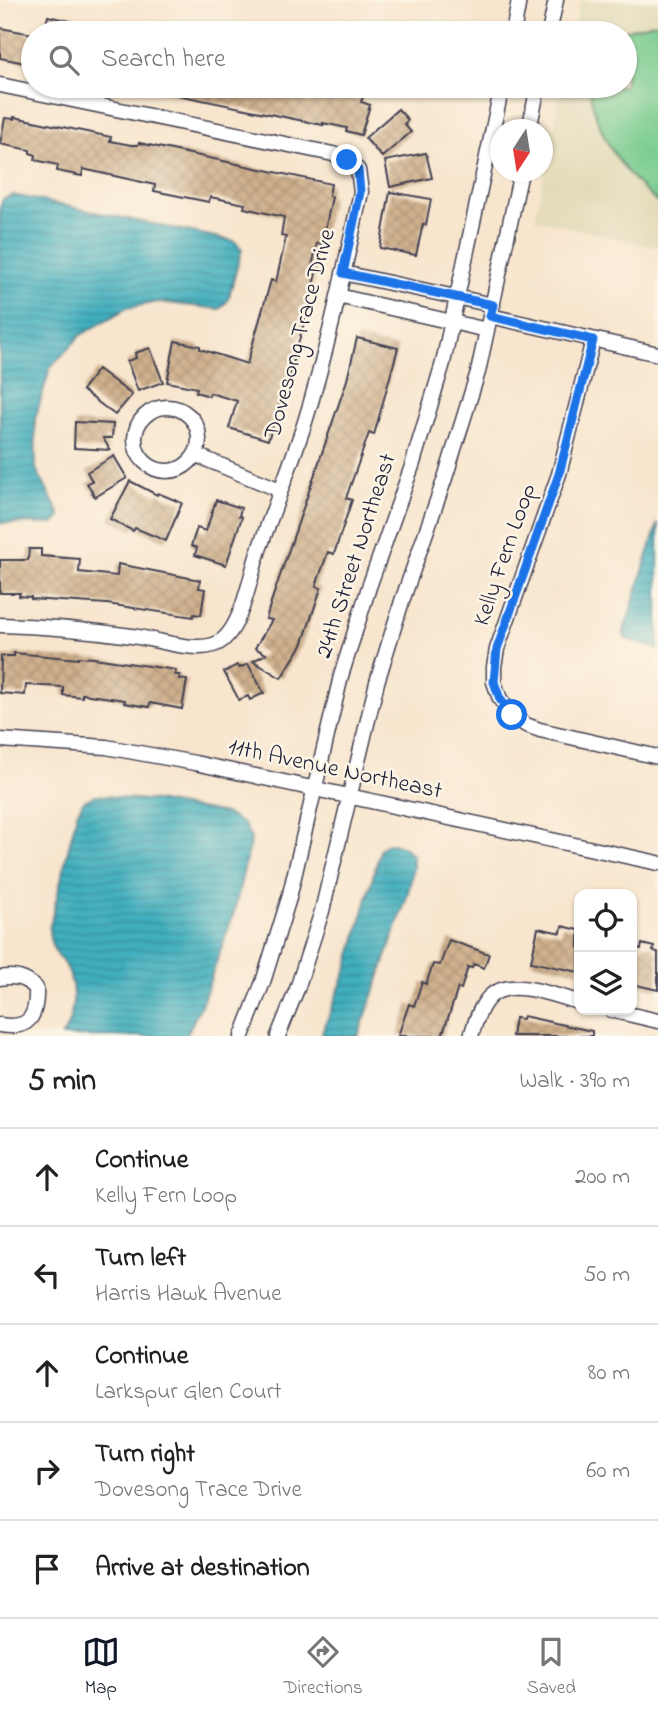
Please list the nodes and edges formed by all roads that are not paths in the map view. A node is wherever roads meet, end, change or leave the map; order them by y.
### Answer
1 (519, 0) edge
2 (556, 0) edge
3 (515, 21) edge
4 (552, 21) edge
5 (0, 85) edge
6 (21, 89) edge
7 (63, 98) edge
8 (500, 98) edge
9 (536, 98) edge
10 (531, 119) edge
11 (519, 182) edge
12 (343, 273) junction
13 (338, 296) junction
14 (458, 298) junction
15 (490, 317) junction
16 (452, 322) junction
17 (593, 340) junction
18 (658, 354) edge
19 (196, 455) junction
20 (280, 490) junction
21 (0, 625) edge
22 (0, 740) edge
23 (658, 757) edge
24 (316, 789) junction
25 (350, 796) junction
26 (658, 863) edge
27 (0, 978) edge
28 (574, 1001) edge
29 (632, 1015) edge
30 (658, 1021) edge
31 (0, 1025) edge
32 (242, 1036) edge
33 (278, 1036) edge
34 (471, 1036) edge

1 - 3 street
2 - 4 street
5 - 6 street, Dovesong Trace Drive
7 - 12 street, Dovesong Trace Drive
8 - 14 street, 24th Street Northeast
9 - 10 street
11 - 15 street
12 - 13 street, Dovesong Trace Drive
12 - 14 street
13 - 16 street
13 - 20 street, Dovesong Trace Drive
14 - 15 street
14 - 16 street, 24th Street Northeast
15 - 16 street
15 - 17 street
15 - 25 street
16 - 24 street, 24th Street Northeast
17 - 18 street
17 - 23 street, Kelly Fern Loop
19 - 19 street
19 - 20 street
20 - 21 street, Dovesong Trace Drive
22 - 24 street, 11th Avenue Northeast
24 - 25 street, 11th Avenue Northeast
24 - 32 street, 24th Street Northeast
25 - 26 street, 11th Avenue Northeast
25 - 33 street
27 - 31 street
28 - 34 street
29 - 30 street

